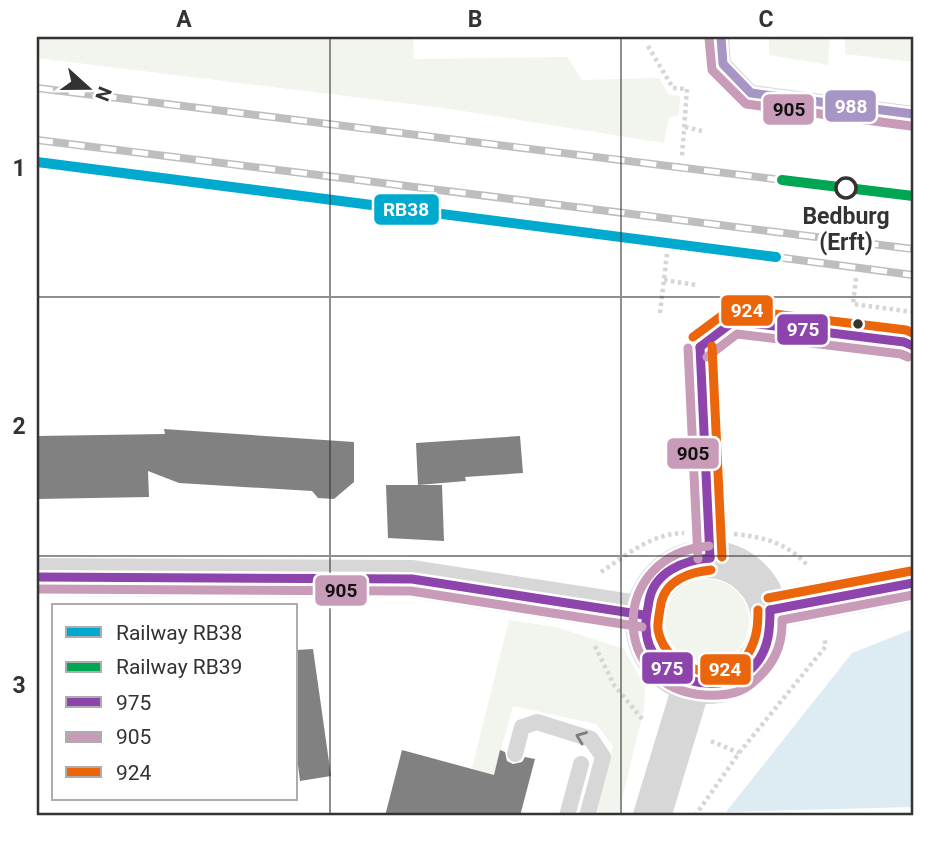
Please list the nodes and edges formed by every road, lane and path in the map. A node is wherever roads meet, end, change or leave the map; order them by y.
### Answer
1 (722, 37) edge
2 (648, 46) dead end
3 (913, 114) edge
4 (685, 127) junction
5 (702, 131) dead end
6 (682, 156) dead end
7 (667, 254) dead end
8 (856, 278) dead end
9 (664, 281) junction
10 (696, 285) dead end
11 (913, 312) edge
12 (660, 313) dead end
13 (913, 346) edge
14 (674, 533) dead end
15 (709, 546) junction
16 (37, 577) edge
17 (913, 583) edge
18 (818, 600) junction
19 (770, 610) junction
20 (644, 615) junction
21 (692, 684) junction
22 (515, 754) dead end
23 (581, 764) dead end
24 (567, 816) edge
25 (587, 816) edge
26 (652, 816) edge
27 (695, 816) edge

1 - 3 lane
2 - 4 path
4 - 5 path
4 - 6 path
7 - 9 path
8 - 11 path
9 - 10 path
9 - 12 path
13 - 15 lane
14 - 15 path
15 - 18 path
15 - 19 street
15 - 20 street
16 - 20 street
17 - 18 street
18 - 19 street
18 - 27 path
19 - 21 street
20 - 21 street
21 - 26 street
25 -> 22 lane
23 - 24 lane

